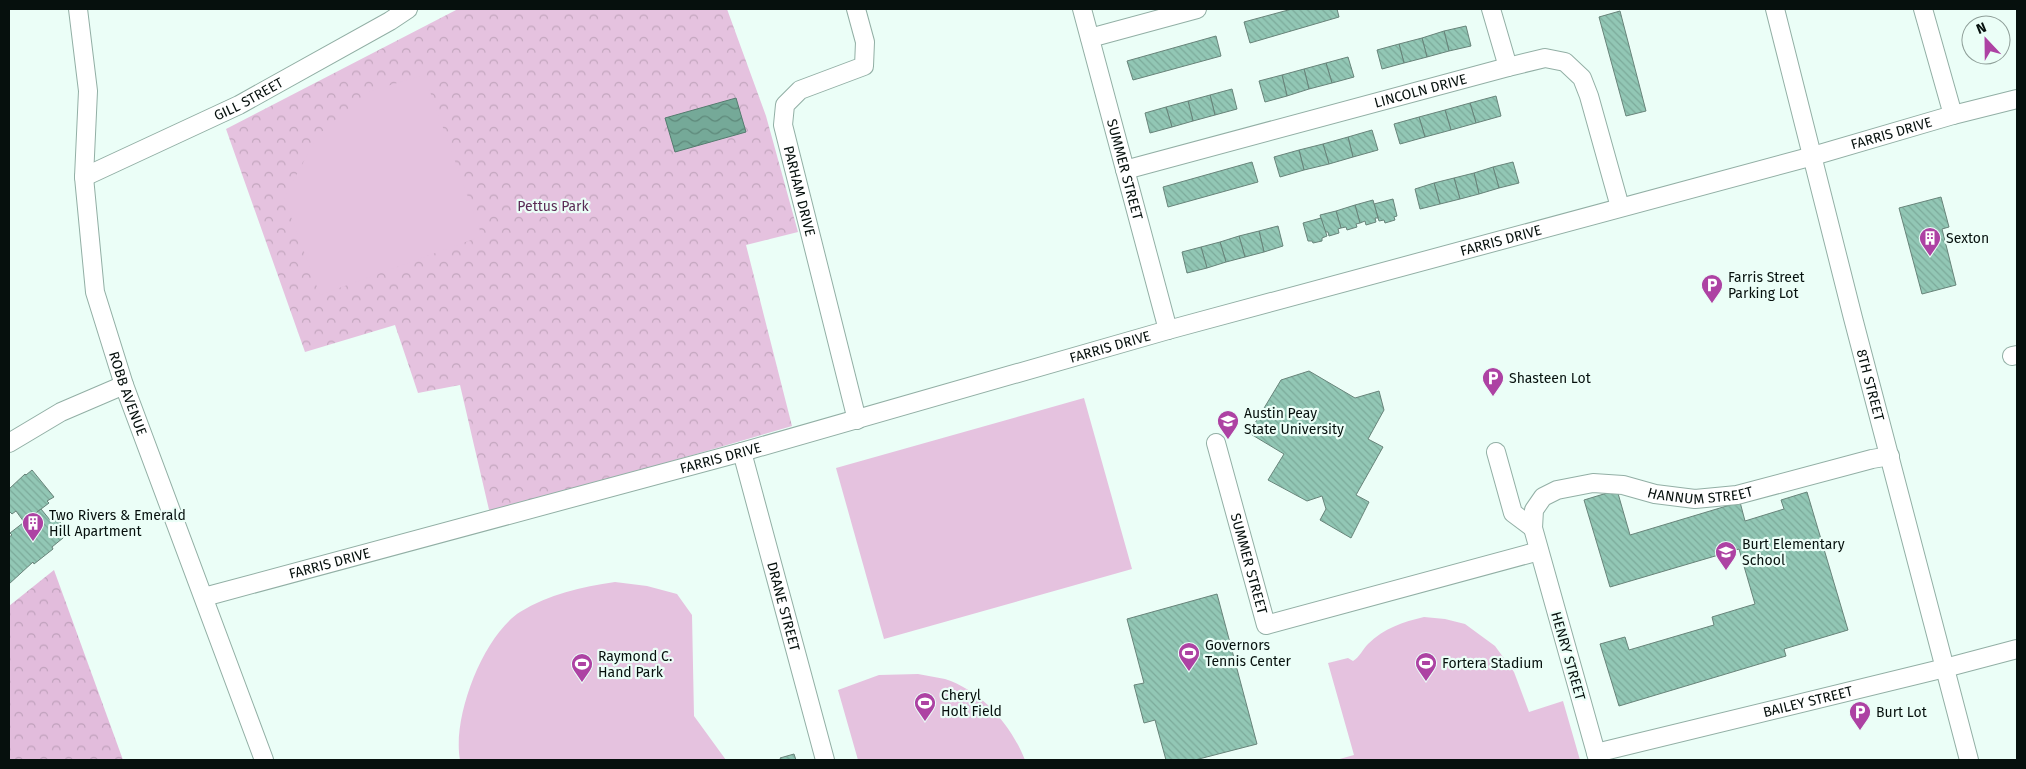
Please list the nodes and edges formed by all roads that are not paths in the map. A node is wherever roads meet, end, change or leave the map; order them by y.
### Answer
1 (78, 9) edge
2 (408, 9) edge
3 (856, 9) edge
4 (1082, 9) edge
5 (1197, 9) edge
6 (1491, 9) edge
7 (1775, 9) edge
8 (1922, 9) edge
9 (1090, 38) junction
10 (1508, 67) junction
11 (2017, 99) edge
12 (1953, 115) junction
13 (1813, 156) junction
14 (1125, 170) junction
15 (84, 177) junction
16 (1620, 207) junction
17 (1168, 330) junction
18 (124, 385) junction
19 (857, 420) junction
20 (9, 443) edge
21 (1216, 443) dead end
22 (742, 452) junction
23 (1496, 452) dead end
24 (1890, 456) junction
25 (1533, 528) junction
26 (1539, 551) junction
27 (204, 597) junction
28 (2017, 648) edge
29 (1945, 668) junction
30 (1597, 757) edge
31 (264, 760) edge
32 (825, 760) edge
33 (1968, 760) edge

1 - 15 street, ROBB AVENUE
2 - 15 street, GILL STREET
3 - 19 street, PARHAM DRIVE
4 - 9 street, SUMMER STREET
5 - 9 street
6 - 10 street
7 - 13 street, 8TH STREET
8 - 12 street
9 - 14 street, SUMMER STREET
10 - 14 street, LINCOLN DRIVE
10 - 16 street, LINCOLN DRIVE
11 - 12 street, FARRIS DRIVE
12 - 13 street, FARRIS DRIVE
13 - 16 street, FARRIS DRIVE
13 - 24 street, 8TH STREET
14 - 17 street, SUMMER STREET
15 - 18 street, ROBB AVENUE
16 - 17 street, FARRIS DRIVE
17 - 19 street, FARRIS DRIVE
18 - 20 street
18 - 27 street, ROBB AVENUE
19 - 22 street, FARRIS DRIVE
21 - 26 street, SUMMER STREET
22 - 27 street, FARRIS DRIVE
22 - 32 street, DRANE STREET
23 - 25 street
24 - 25 street, HANNUM STREET
24 - 29 street, 8TH STREET
25 - 26 street, HANNUM STREET
26 - 30 street, HENRY STREET
27 - 31 street, ROBB AVENUE
28 - 29 street, BAILEY STREET
29 - 30 street, BAILEY STREET
29 - 33 street, 8TH STREET

